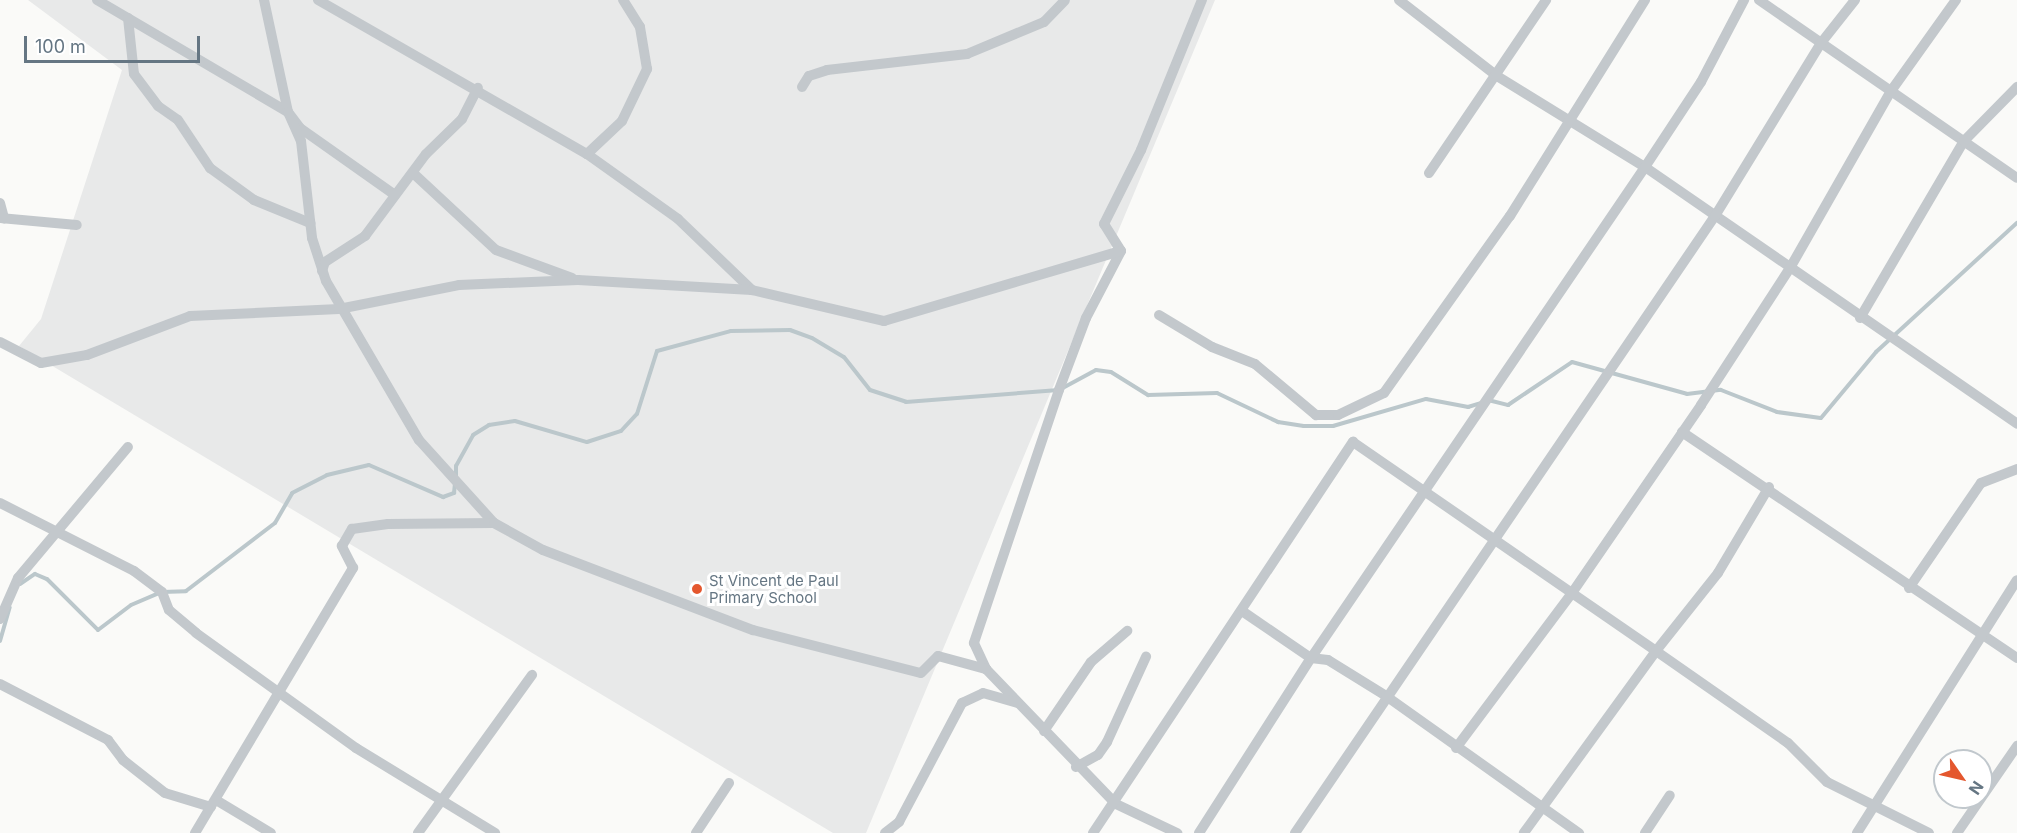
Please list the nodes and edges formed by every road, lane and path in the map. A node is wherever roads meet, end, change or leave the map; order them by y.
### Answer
1 (97, 0) edge
2 (264, 0) edge
3 (318, 0) edge
4 (623, 0) edge
5 (1065, 0) edge
6 (1203, 0) edge
7 (1399, 0) edge
8 (1546, 0) edge
9 (1645, 0) edge
10 (1744, 0) edge
11 (1759, 0) edge
12 (1855, 0) edge
13 (1956, 0) edge
14 (128, 18) junction
15 (1821, 43) junction
16 (1497, 76) junction
17 (802, 87) dead end
18 (2017, 87) edge
19 (478, 88) junction
20 (1891, 91) junction
21 (288, 112) junction
22 (1570, 124) junction
23 (1964, 141) junction
24 (587, 154) junction
25 (1645, 167) junction
26 (412, 173) junction
27 (1429, 173) dead end
28 (2017, 178) edge
29 (396, 195) junction
30 (0, 203) edge
31 (1715, 216) junction
32 (2, 218) edge
33 (310, 223) junction
34 (77, 225) dead end
35 (1121, 251) junction
36 (1790, 268) junction
37 (322, 271) junction
38 (578, 280) junction
39 (752, 290) junction
40 (339, 309) junction
41 (1159, 315) dead end
42 (1860, 318) junction
43 (0, 342) edge
44 (2017, 424) edge
45 (1682, 432) junction
46 (128, 447) dead end
47 (2017, 469) edge
48 (1769, 487) junction
49 (1426, 492) junction
50 (0, 503) edge
51 (494, 523) junction
52 (61, 530) junction
53 (1494, 538) junction
54 (2017, 580) edge
55 (1910, 587) junction
56 (1572, 593) junction
57 (1242, 611) junction
58 (0, 619) edge
59 (1127, 632) dead end
60 (1981, 634) junction
61 (1656, 651) junction
62 (1146, 657) dead end
63 (1311, 658) junction
64 (2017, 658) edge
65 (986, 669) junction
66 (532, 675) dead end
67 (0, 684) edge
68 (279, 691) junction
69 (1386, 696) junction
70 (1018, 703) junction
71 (1044, 731) junction
72 (2017, 746) edge
73 (1455, 748) junction
74 (1076, 767) junction
75 (729, 783) dead end
76 (1670, 795) dead end
77 (445, 801) junction
78 (213, 804) junction
79 (1116, 804) junction
80 (1878, 806) junction
81 (1543, 807) junction
82 (195, 833) edge
83 (271, 833) edge
84 (418, 833) edge
85 (495, 833) edge
86 (696, 833) edge
87 (885, 833) edge
88 (1092, 833) edge
89 (1177, 833) edge
90 (1199, 833) edge
91 (1295, 833) edge
92 (1524, 833) edge
93 (1579, 833) edge
94 (1645, 833) edge
95 (1857, 833) edge
96 (1929, 833) edge
97 (1957, 833) edge

1 - 14 street
2 - 21 street
3 - 19 street
4 - 24 street
5 - 17 street
6 - 35 street
7 - 16 street
8 - 16 street
9 - 22 street
10 - 25 street
11 - 15 street
12 - 15 street
13 - 20 street
14 - 21 street
14 - 33 street
15 - 20 street
15 - 31 street
16 - 22 street
16 - 27 street
18 - 23 street
19 - 24 street
19 - 26 street
20 - 23 street
20 - 36 street
21 - 29 street
21 - 33 street
22 - 25 street
22 - 41 street
23 - 28 street
23 - 42 street
24 - 39 street
25 - 31 street
25 - 49 street
26 - 29 street
26 - 38 street
29 - 37 street
30 - 32 street
31 - 36 street
31 - 53 street
32 - 34 street
33 - 37 street
35 - 39 street
35 - 65 street
36 - 42 street
36 - 45 street
37 - 40 street
38 - 39 street
38 - 40 street
40 - 43 street
40 - 51 street
42 - 44 street
45 - 48 street
45 - 56 street
46 - 52 street
47 - 55 street
48 - 55 street
48 - 61 street
49 - 53 street
49 - 57 street
49 - 63 street
50 - 52 street
51 - 65 street
51 - 68 street
52 - 58 street
52 - 68 street
53 - 56 street
53 - 69 street
54 - 60 street
55 - 60 street
56 - 61 street
56 - 73 street
57 - 63 street
57 - 79 street
59 - 71 street
60 - 64 street
60 - 80 street
61 - 80 street
61 - 81 street
62 - 74 street
63 - 69 street
63 - 90 street
65 - 70 street
66 - 77 street
67 - 78 street
68 - 77 street
68 - 78 street
69 - 73 street
69 - 91 street
70 - 71 street
70 - 87 street
71 - 74 street
72 - 97 street
73 - 81 street
74 - 79 street
75 - 86 street
76 - 94 street
77 - 84 street
77 - 85 street
78 - 82 street
78 - 83 street
79 - 88 street
79 - 89 street
80 - 95 street
80 - 96 street
81 - 92 street
81 - 93 street

